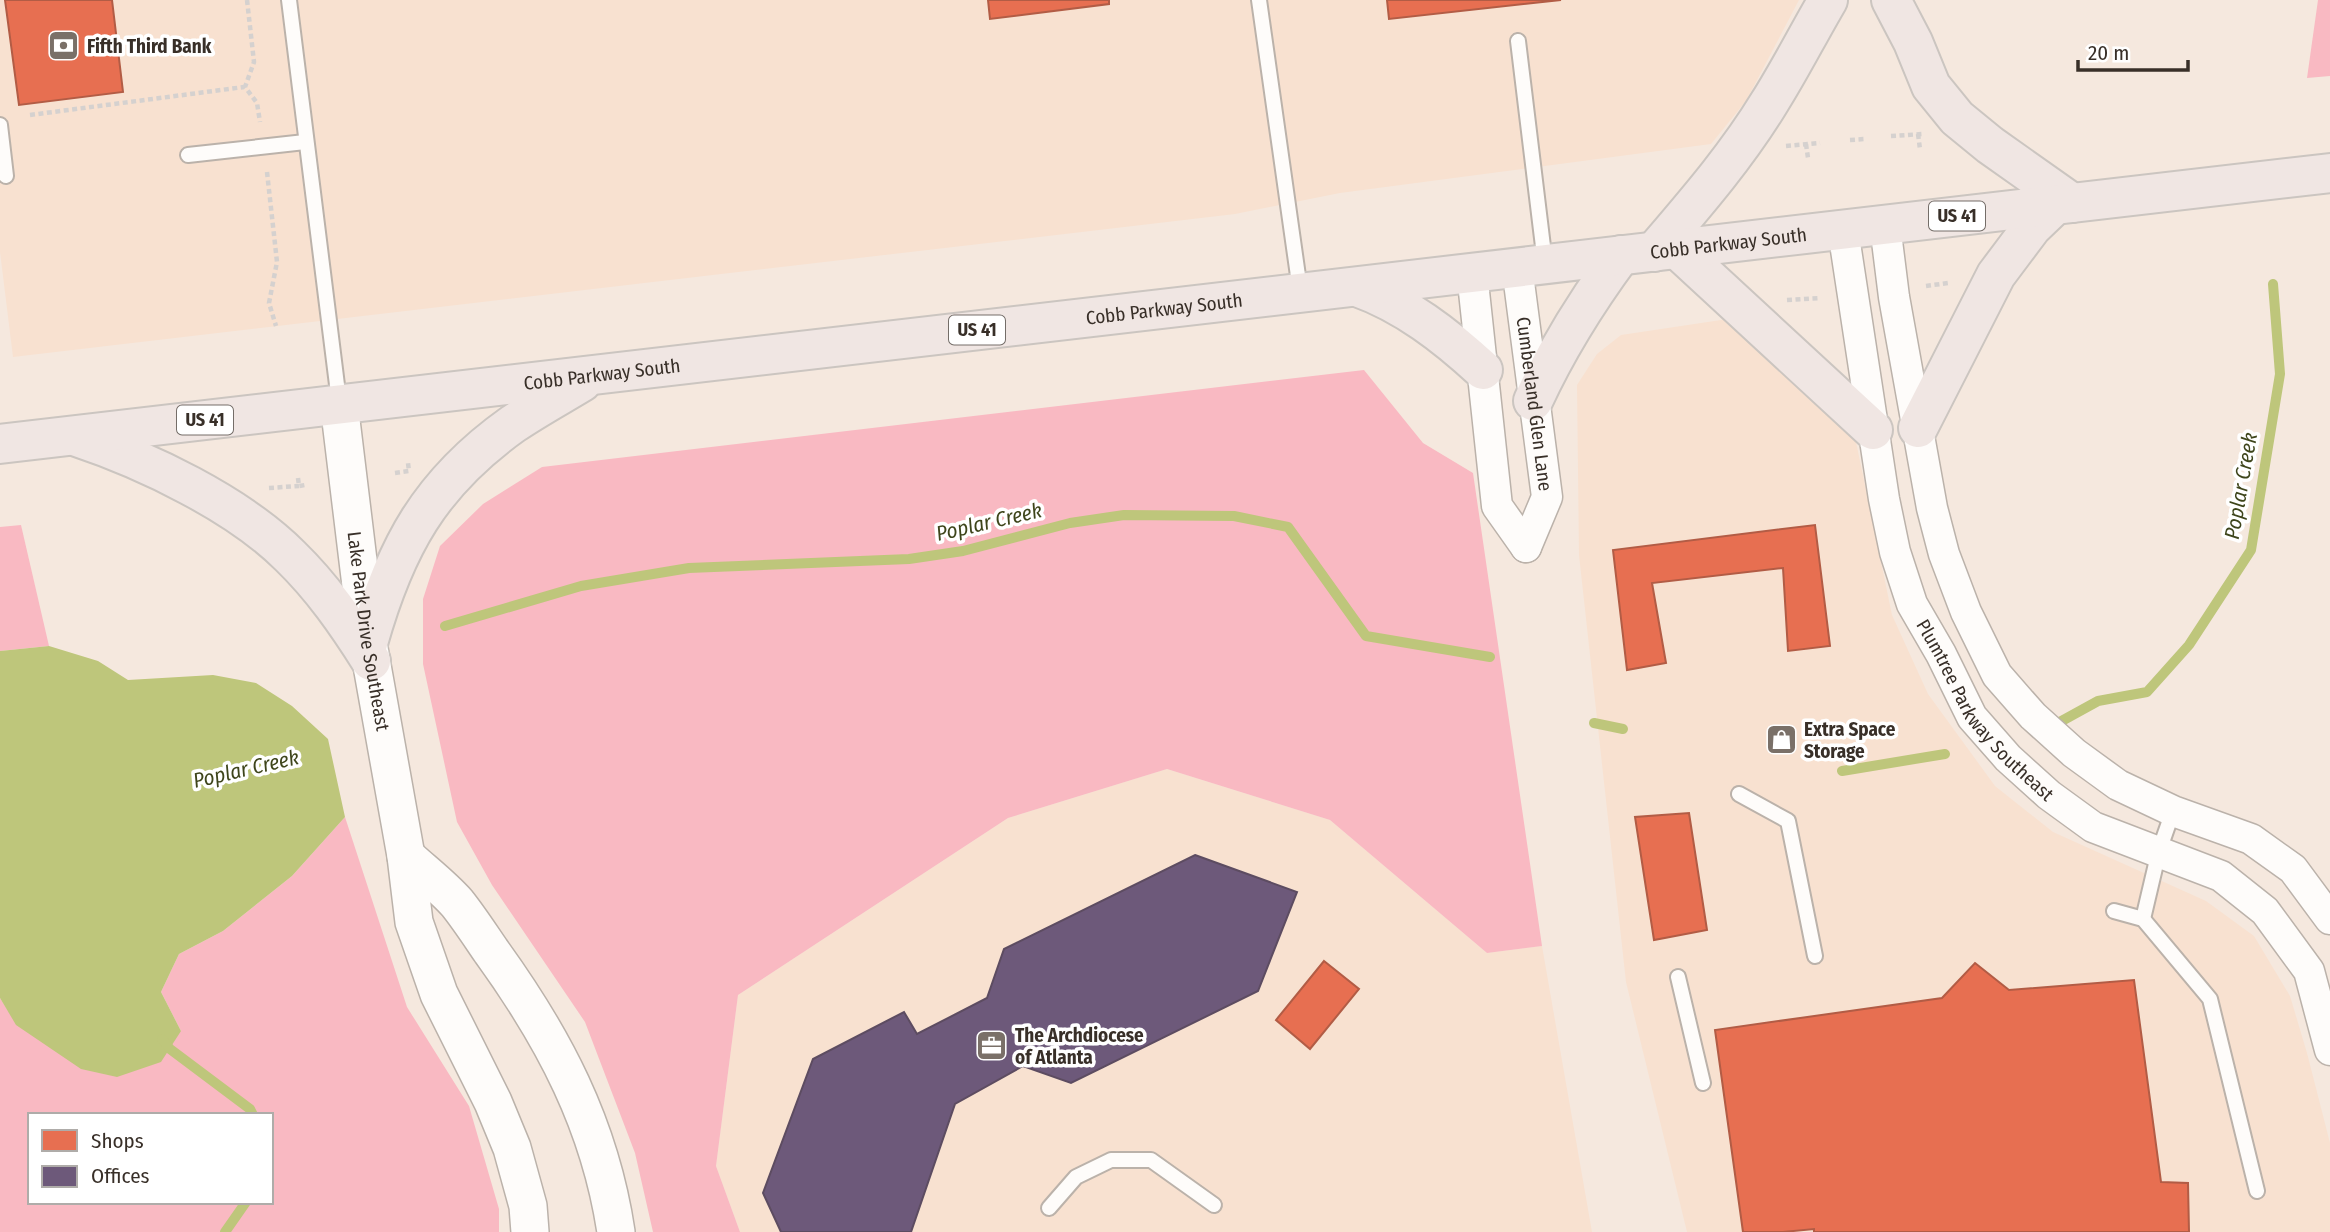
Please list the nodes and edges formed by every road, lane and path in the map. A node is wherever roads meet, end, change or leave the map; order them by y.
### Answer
1 (289, 0) edge
2 (1259, 0) edge
3 (1828, 0) edge
4 (1891, 0) edge
5 (1518, 41) dead end
6 (245, 87) dead end
7 (30, 114) dead end
8 (0, 125) edge
9 (1918, 134) dead end
10 (1865, 139) dead end
11 (1850, 140) dead end
12 (305, 142) junction
13 (1807, 144) dead end
14 (1920, 149) dead end
15 (188, 155) dead end
16 (1808, 158) dead end
17 (2330, 173) edge
18 (6, 176) dead end
19 (2063, 204) junction
20 (1885, 225) junction
21 (1843, 230) junction
22 (1651, 252) junction
23 (1531, 266) junction
24 (1472, 273) junction
25 (1958, 281) dead end
26 (1355, 286) junction
27 (1920, 287) dead end
28 (1300, 293) junction
29 (1826, 298) dead end
30 (1784, 301) dead end
31 (1483, 370) junction
32 (593, 375) junction
33 (1534, 401) junction
34 (339, 404) junction
35 (1918, 428) junction
36 (1873, 430) junction
37 (71, 435) junction
38 (0, 444) edge
39 (298, 478) dead end
40 (305, 485) dead end
41 (370, 652) junction
42 (1739, 794) dead end
43 (2173, 811) junction
44 (2159, 852) junction
45 (406, 856) junction
46 (2114, 911) dead end
47 (2143, 919) junction
48 (2330, 919) edge
49 (1815, 956) dead end
50 (1678, 977) dead end
51 (2330, 1050) edge
52 (1703, 1083) dead end
53 (2257, 1191) dead end
54 (1214, 1205) dead end
55 (1049, 1208) dead end
56 (530, 1232) edge
57 (616, 1232) edge

1 - 12 lane
2 - 28 lane
3 - 22 main road
4 - 19 main road
5 - 23 lane
6 - 7 path
8 - 18 lane
9 - 14 path
10 - 11 path
12 - 15 lane
12 - 34 lane
13 - 16 path
17 - 19 main road, Cobb Parkway South / US 41
19 - 20 main road, Cobb Parkway South / US 41
19 - 35 main road
20 - 21 main road, Cobb Parkway South / US 41
20 - 35 street, Plumtree Parkway Southeast
21 - 22 main road, Cobb Parkway South / US 41
21 - 36 street, Plumtree Parkway Southeast
22 - 23 main road, Cobb Parkway South / US 41
22 - 33 main road
22 - 36 main road
23 - 24 main road, Cobb Parkway South / US 41
23 - 33 street, Cumberland Glen Lane
24 - 26 main road, Cobb Parkway South / US 41
24 - 31 street, Cumberland Glen Lane
25 - 27 path
26 - 28 main road, Cobb Parkway South / US 41
26 - 31 main road
28 - 32 main road, Cobb Parkway South / US 41
29 - 30 path
31 - 33 street, Cumberland Glen Lane
32 - 34 main road, Cobb Parkway South / US 41
32 - 41 main road
34 - 37 main road, Cobb Parkway South / US 41
34 - 41 street, Lake Park Drive Southeast
35 - 43 street, Plumtree Parkway Southeast
36 - 44 street, Plumtree Parkway Southeast
37 - 38 main road, Cobb Parkway South / US 41
37 - 41 main road
39 - 40 path
41 - 45 street, Lake Park Drive Southeast
42 - 49 lane
43 - 44 lane
43 - 48 street, Plumtree Parkway Southeast
44 - 47 lane
44 - 51 street, Plumtree Parkway Southeast
45 - 56 street, Lake Park Drive Southeast
45 - 57 street
46 - 47 lane
47 - 53 lane
50 - 52 lane
54 - 55 lane

